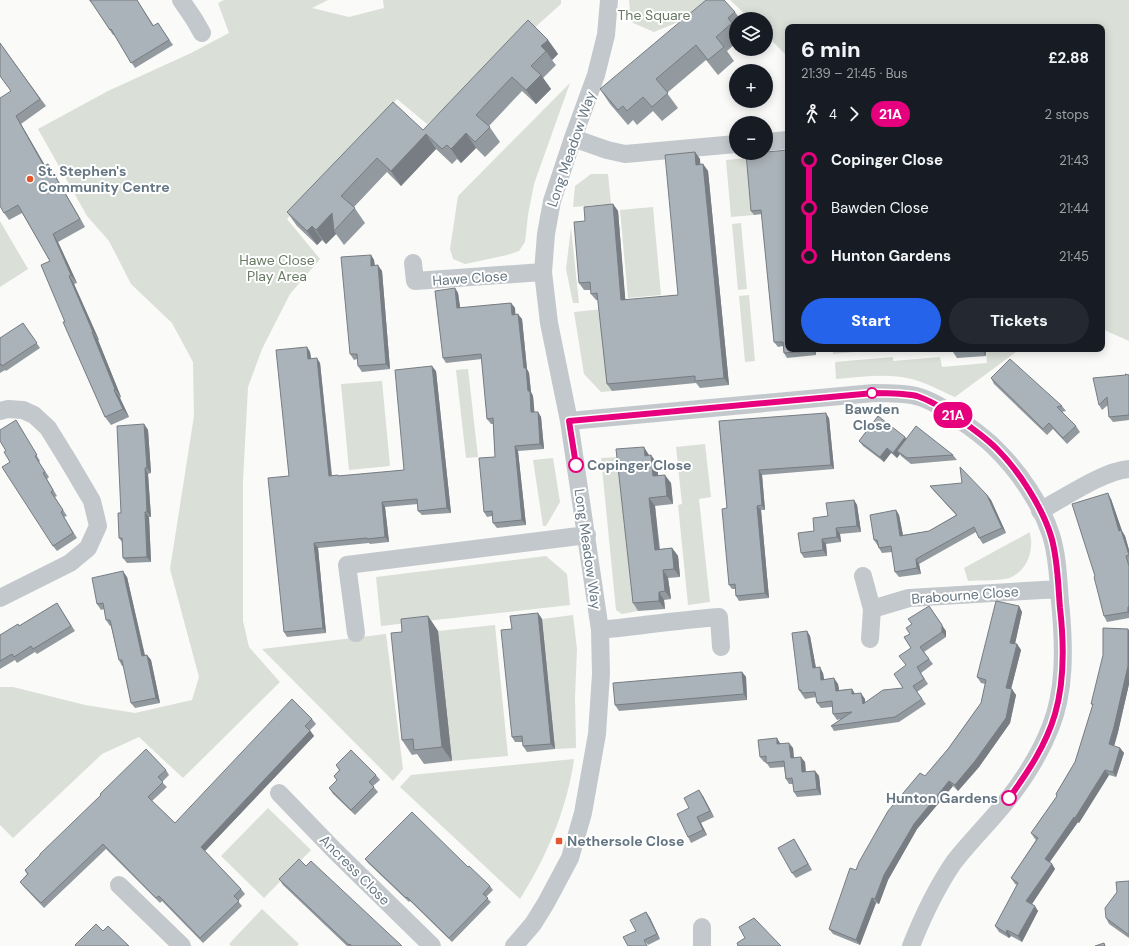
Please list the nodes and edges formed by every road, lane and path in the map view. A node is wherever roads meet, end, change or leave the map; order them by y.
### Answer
1 (181, 0) edge
2 (609, 0) edge
3 (200, 21) dead end
4 (573, 138) junction
5 (785, 140) edge
6 (773, 141) edge
7 (729, 145) edge
8 (413, 263) dead end
9 (544, 272) junction
10 (0, 411) edge
11 (569, 421) junction
12 (1129, 469) edge
13 (1040, 511) junction
14 (587, 535) junction
15 (863, 576) dead end
16 (1059, 589) junction
17 (0, 598) edge
18 (872, 608) junction
19 (600, 630) junction
20 (356, 633) dead end
21 (870, 639) dead end
22 (722, 647) dead end
23 (279, 793) dead end
24 (119, 885) dead end
25 (702, 927) dead end
26 (182, 946) edge
27 (432, 946) edge
28 (514, 946) edge
29 (702, 946) edge
30 (911, 946) edge

1 - 3 street
2 - 4 street, Long Meadow Way
4 - 7 street
4 - 9 street, Long Meadow Way
5 - 6 street
8 - 9 street, Hawe Close
9 - 11 street, Long Meadow Way
10 - 17 street
11 - 13 street
11 - 14 street, Long Meadow Way
12 - 13 street
13 - 16 street
14 - 19 street, Long Meadow Way
14 - 20 street
15 - 18 street
16 - 18 street, Brabourne Close
16 - 30 street
18 - 21 street
19 - 22 street
19 - 28 street, Long Meadow Way
23 - 27 street, Ancress Close
24 - 26 street
25 - 29 street

